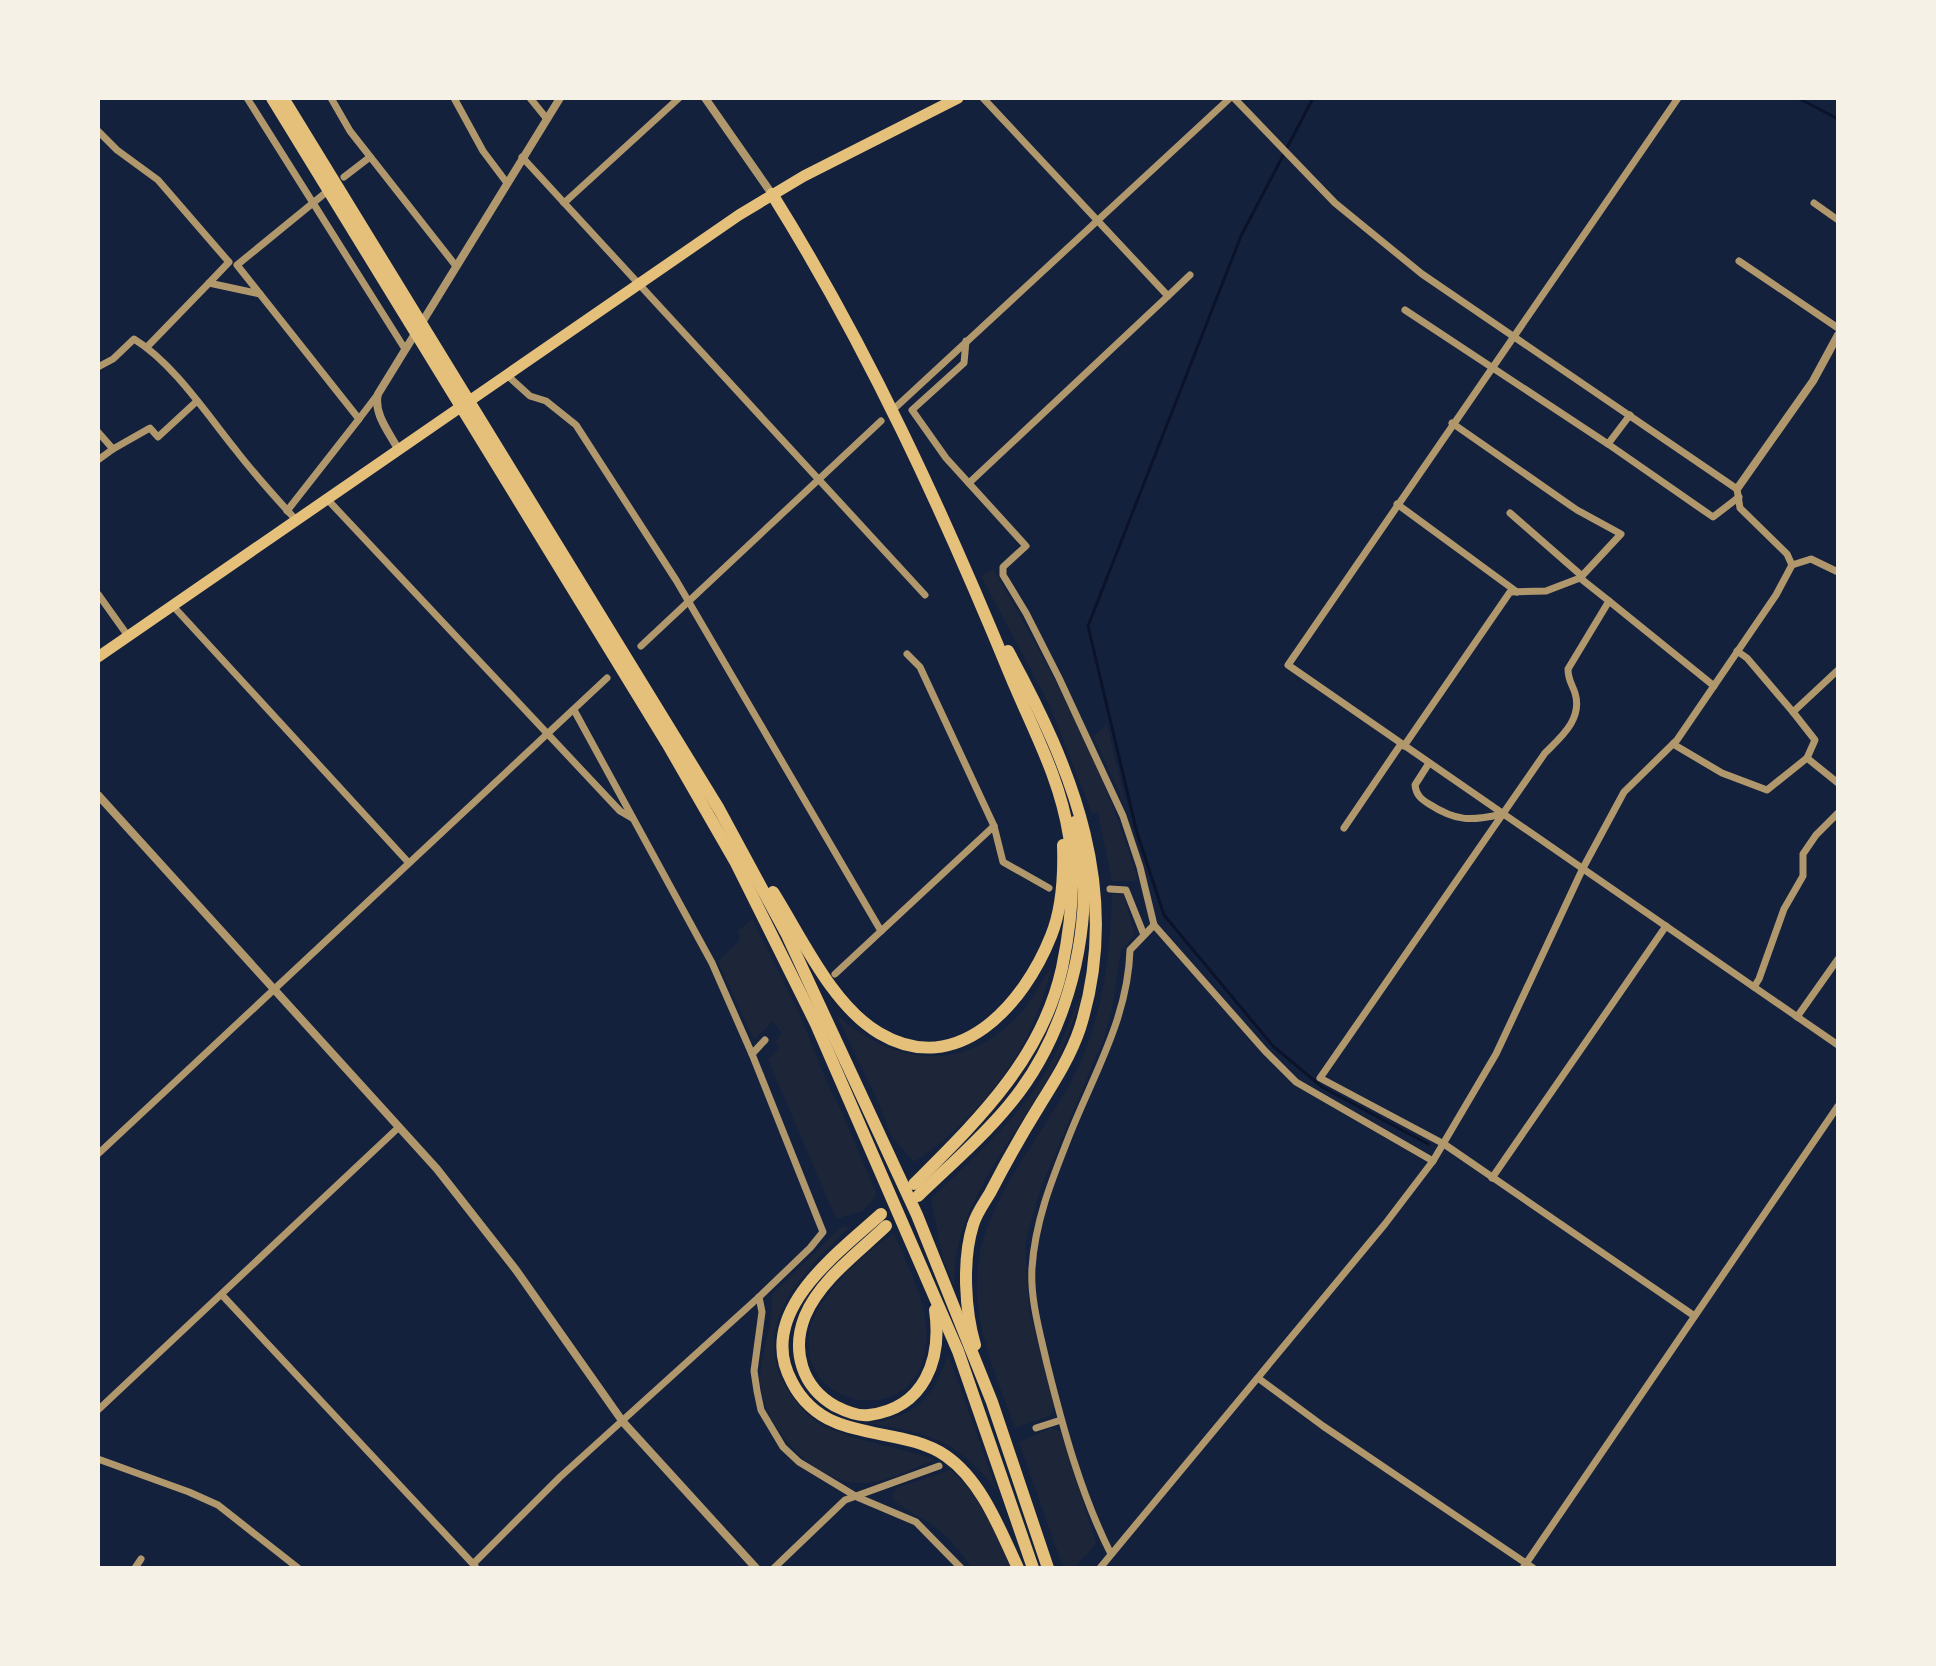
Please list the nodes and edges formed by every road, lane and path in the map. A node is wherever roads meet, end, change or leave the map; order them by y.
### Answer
1 (247, 98) edge
2 (272, 98) edge
3 (283, 98) edge
4 (331, 98) edge
5 (454, 98) edge
6 (530, 98) edge
7 (679, 98) edge
8 (705, 98) edge
9 (958, 98) edge
10 (983, 98) edge
11 (1232, 98) edge
12 (1678, 98) edge
13 (556, 99) edge
14 (547, 119) junction
15 (98, 131) edge
16 (370, 157) junction
17 (522, 157) junction
18 (344, 177) dead end
19 (507, 183) junction
20 (324, 194) dead end
21 (772, 194) junction
22 (312, 202) junction
23 (564, 203) junction
24 (1814, 203) dead end
25 (1097, 219) junction
26 (1838, 220) edge
27 (1739, 261) dead end
28 (232, 263) junction
29 (456, 266) junction
30 (1190, 275) dead end
31 (209, 283) junction
32 (638, 284) junction
33 (260, 294) junction
34 (1168, 296) junction
35 (1405, 310) dead end
36 (1838, 328) edge
37 (1838, 335) edge
38 (1514, 336) junction
39 (966, 341) junction
40 (147, 347) junction
41 (405, 349) junction
42 (1492, 366) junction
43 (98, 367) edge
44 (507, 375) junction
45 (378, 394) junction
46 (197, 401) junction
47 (896, 407) dead end
48 (1630, 415) junction
49 (359, 419) junction
50 (881, 421) dead end
51 (1452, 423) junction
52 (98, 432) edge
53 (485, 437) junction
54 (1608, 444) junction
55 (113, 449) junction
56 (398, 449) junction
57 (98, 460) edge
58 (821, 479) junction
59 (969, 483) junction
60 (1738, 493) junction
61 (327, 499) junction
62 (1397, 504) junction
63 (1510, 513) dead end
64 (291, 516) junction
65 (1792, 565) junction
66 (1838, 572) edge
67 (1581, 577) junction
68 (1517, 592) junction
69 (98, 594) edge
70 (925, 595) dead end
71 (1609, 601) junction
72 (687, 602) junction
73 (982, 604) junction
74 (173, 606) junction
75 (128, 636) junction
76 (641, 646) dead end
77 (1737, 651) junction
78 (907, 654) dead end
79 (98, 657) edge
80 (1838, 670) edge
81 (607, 678) dead end
82 (1714, 686) junction
83 (574, 710) junction
84 (1793, 712) junction
85 (547, 735) junction
86 (1673, 744) junction
87 (1402, 745) junction
88 (1807, 758) junction
89 (1429, 763) junction
90 (1838, 783) edge
91 (1069, 784) junction
92 (98, 795) edge
93 (1061, 798) junction
94 (719, 809) junction
95 (1838, 813) edge
96 (1503, 814) junction
97 (633, 818) junction
98 (994, 826) junction
99 (1344, 828) dead end
100 (408, 862) junction
101 (1583, 868) junction
102 (1049, 888) dead end
103 (1110, 889) dead end
104 (1154, 925) junction
105 (1666, 926) junction
106 (881, 931) junction
107 (1144, 935) junction
108 (1838, 959) edge
109 (835, 974) dead end
110 (1754, 987) junction
111 (272, 990) junction
112 (1797, 1017) junction
113 (765, 1040) dead end
114 (1838, 1045) edge
115 (752, 1054) junction
116 (1838, 1106) edge
117 (399, 1127) junction
118 (1444, 1144) junction
119 (98, 1154) edge
120 (1433, 1161) junction
121 (1492, 1178) junction
122 (913, 1192) junction
123 (929, 1285) junction
124 (222, 1295) junction
125 (759, 1297) junction
126 (1693, 1315) junction
127 (1258, 1378) junction
128 (992, 1402) junction
129 (98, 1410) edge
130 (1061, 1420) junction
131 (623, 1422) junction
132 (1036, 1428) dead end
133 (98, 1459) edge
134 (939, 1466) dead end
135 (857, 1497) junction
136 (1111, 1554) junction
137 (141, 1559) dead end
138 (475, 1566) edge
139 (1527, 1566) edge
140 (135, 1568) edge
141 (298, 1568) edge
142 (756, 1568) edge
143 (774, 1568) edge
144 (961, 1568) edge
145 (1018, 1568) edge
146 (1033, 1568) edge
147 (1048, 1568) edge
148 (1100, 1568) edge

1 - 22 street
2 - 53 highway
3 - 53 highway
4 - 16 street
5 - 19 street
6 - 14 street
7 - 23 street
8 - 21 street
9 - 21 highway
10 - 25 street
11 - 25 street
11 - 38 street
12 - 38 street
13 - 14 street
14 - 17 street
15 - 28 street
16 - 18 street
16 - 29 street
17 - 19 street
17 - 23 street
19 - 29 street
20 - 22 street
21 - 32 highway
21 - 73 highway
22 - 28 street
22 - 41 street
23 - 32 street
24 - 26 street
25 - 34 street
25 - 39 street
27 - 36 street
28 - 31 street
28 - 33 street
29 - 41 street
30 - 34 street
31 - 33 street
31 - 40 street
32 - 44 highway
32 - 58 street
33 - 49 street
34 - 59 street
35 - 42 street
37 - 60 street
38 - 42 street
38 - 48 street
39 - 47 street
39 - 59 street
40 - 43 street
40 - 46 street
41 - 45 street
42 - 51 street
42 - 54 street
44 - 56 highway
44 - 72 street
45 - 49 street
45 - 56 street
46 - 55 street
46 - 64 street
48 - 54 street
48 - 60 street
49 - 64 street
50 - 58 street
51 - 62 street
51 - 67 street
52 - 55 street
53 - 94 highway
53 - 123 highway
54 - 60 street
55 - 57 street
56 - 61 highway
58 - 70 street
58 - 72 street
59 - 104 street
60 - 65 street
61 - 64 highway
61 - 85 street
62 - 68 street
62 - 87 street
63 - 67 street
64 - 74 highway
65 - 66 street
65 - 77 street
67 - 68 street
67 - 71 street
68 - 87 street
69 - 75 street
71 - 82 street
71 - 96 street
72 - 76 street
72 - 106 street
73 - 91 highway
73 - 93 highway
74 - 75 highway
74 - 100 street
75 - 79 highway
77 - 82 street
77 - 84 street
78 - 98 street
80 - 84 street
81 - 83 street
82 - 86 street
83 - 85 street
83 - 97 street
84 - 88 street
85 - 97 street
85 - 100 street
86 - 88 street
86 - 101 street
87 - 89 street
87 - 99 street
88 - 90 street
89 - 96 street
89 - 96 street
91 - 122 highway
91 - 128 highway
92 - 111 street
93 - 94 highway
93 - 122 highway
94 - 122 highway
95 - 110 street
96 - 101 street
96 - 118 street
97 - 115 street
98 - 102 street
98 - 106 street
100 - 111 street
101 - 105 street
101 - 118 street
103 - 107 street
104 - 107 street
104 - 120 street
105 - 110 street
105 - 121 street
106 - 109 street
107 - 130 street
108 - 112 street
110 - 112 street
111 - 117 street
111 - 119 street
112 - 114 street
113 - 115 street
115 - 125 street
116 - 126 street
117 - 124 street
117 - 131 street
118 - 120 street
118 - 121 street
120 - 127 street
121 - 126 street
122 - 128 highway
123 - 145 highway
123 - 146 highway
124 - 129 street
124 - 138 street
125 - 131 street
125 - 135 street
126 - 139 street
127 - 136 street
127 - 139 street
128 - 147 highway
130 - 132 street
130 - 136 street
131 - 138 street
131 - 142 street
133 - 141 street
134 - 135 street
135 - 143 street
135 - 144 street
136 - 148 street
137 - 140 street

